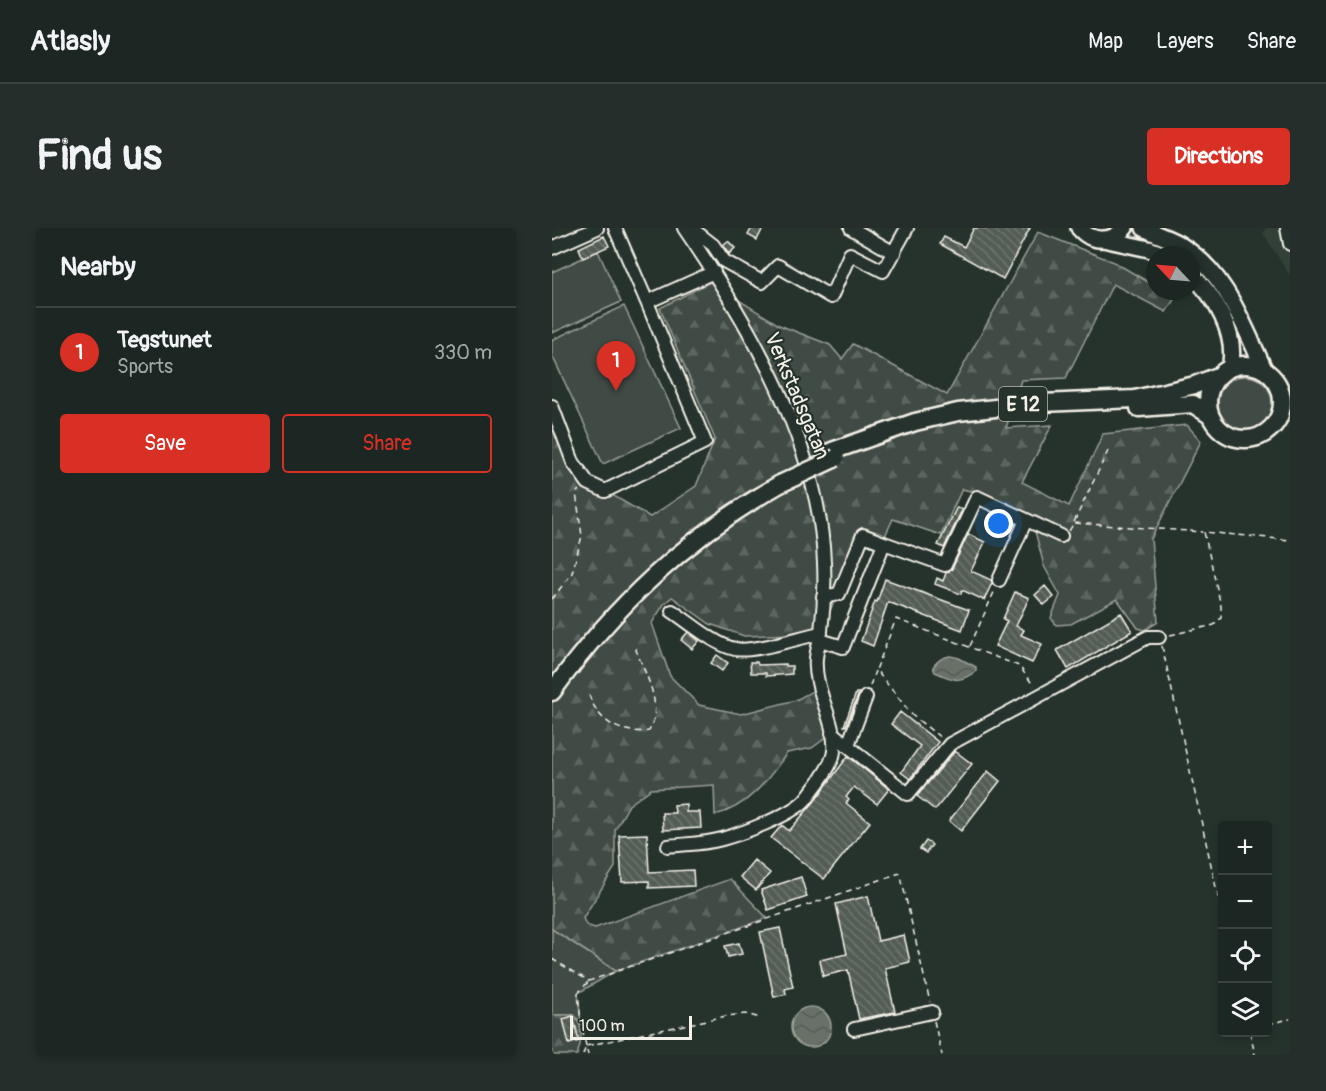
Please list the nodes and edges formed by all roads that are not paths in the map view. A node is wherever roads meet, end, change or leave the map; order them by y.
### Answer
1 (597, 228) edge
2 (615, 228) edge
3 (684, 228) edge
4 (691, 228) edge
5 (851, 228) edge
6 (907, 228) edge
7 (1079, 228) edge
8 (1125, 228) edge
9 (1144, 228) edge
10 (1287, 228) edge
11 (1103, 239) junction
12 (1290, 244) edge
13 (552, 248) edge
14 (1146, 248) edge
15 (894, 253) junction
16 (714, 272) junction
17 (1200, 284) edge
18 (648, 302) junction
19 (1265, 371) junction
20 (1224, 372) junction
21 (1285, 397) edge
22 (552, 406) edge
23 (1211, 416) junction
24 (1290, 424) edge
25 (1266, 432) junction
26 (834, 454) junction
27 (778, 480) junction
28 (1026, 519) junction
29 (1061, 536) road end
30 (884, 543) junction
31 (999, 580) road end
32 (823, 597) junction
33 (672, 610) dead end
34 (821, 637) junction
35 (1160, 637) road end
36 (552, 677) edge
37 (552, 692) edge
38 (866, 697) road end
39 (832, 734) junction
40 (848, 745) junction
41 (668, 846) dead end
42 (932, 1012) road end
43 (854, 1029) dead end

1 - 13 street
2 - 18 street
3 - 16 street, Verkstadsgatan
4 - 15 street
5 - 15 street
6 - 15 street
7 - 11 main road
8 - 11 main road
9 - 19 main road
10 - 12 street
11 - 14 main road
16 - 18 street
16 - 32 street, Verkstadsgatan
17 - 20 main road
18 - 22 street
19 - 20 highway, E 12
19 - 21 highway
20 - 23 highway
20 - 26 highway, E 12
21 - 25 highway
23 - 25 highway, E 12
23 - 26 highway, E 12
24 - 25 highway, E 12
26 - 27 highway, E 12, bridge
27 - 36 highway, E 12
27 - 37 highway, E 12
28 - 29 street
28 - 30 street
28 - 31 street
30 - 32 street
30 - 34 street
32 - 34 street, Verkstadsgatan
33 - 34 street
34 - 39 street, Verkstadsgatan
35 - 40 street
38 - 40 street
39 - 40 street
39 - 41 street, Verkstadsgatan
42 - 43 street

